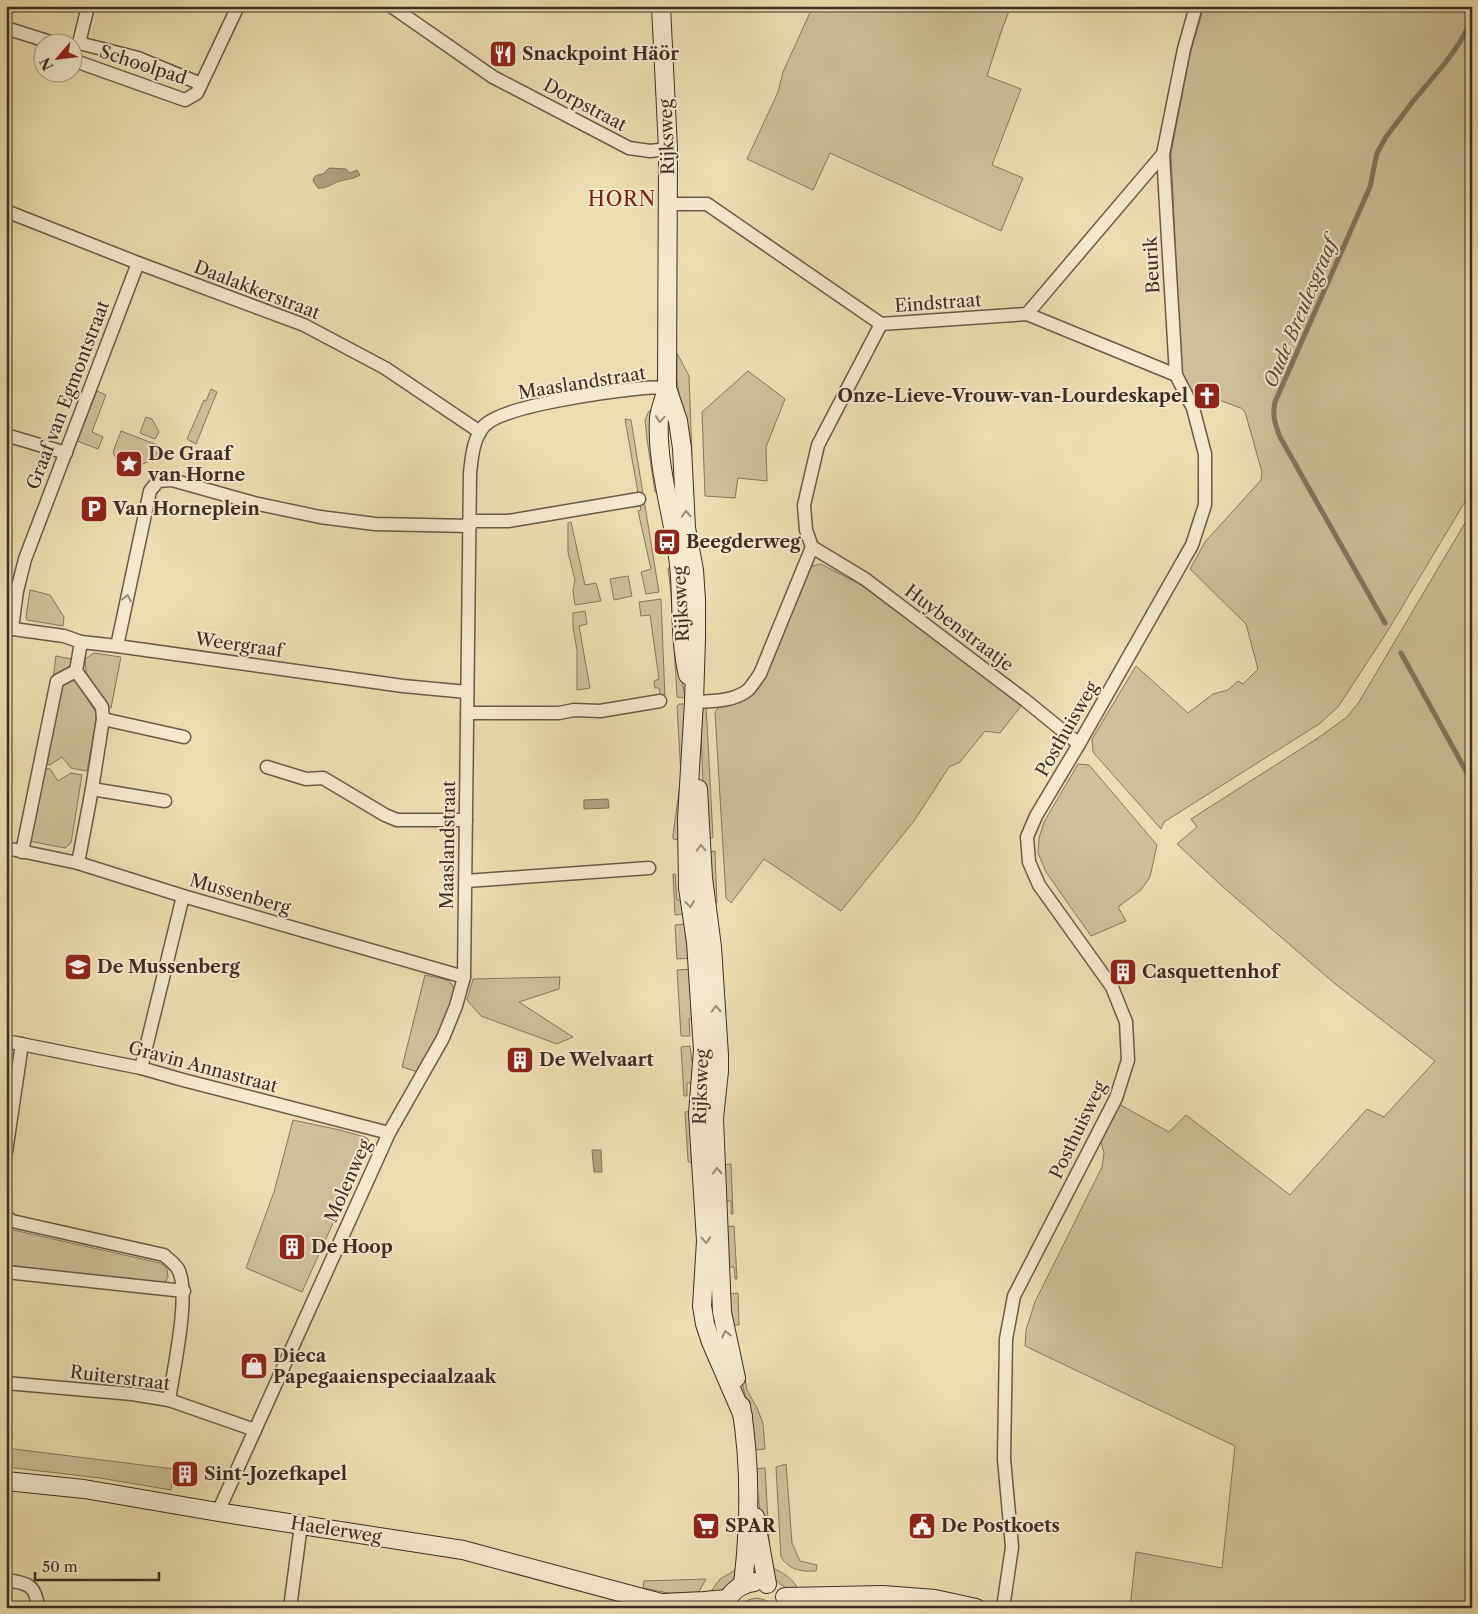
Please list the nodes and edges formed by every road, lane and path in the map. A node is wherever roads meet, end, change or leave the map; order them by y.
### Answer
1 (88, 6) edge
2 (238, 6) edge
3 (391, 6) edge
4 (661, 6) edge
5 (1196, 6) edge
6 (6, 28) edge
7 (80, 32) edge
8 (32, 36) edge
9 (82, 49) edge
10 (82, 63) edge
11 (201, 84) junction
12 (668, 149) junction
13 (1163, 154) junction
14 (669, 204) junction
15 (6, 211) edge
16 (138, 263) junction
17 (1027, 314) junction
18 (881, 324) junction
19 (1176, 375) junction
20 (667, 388) junction
21 (480, 432) junction
22 (6, 435) edge
23 (66, 453) junction
24 (639, 499) dead end
25 (470, 524) junction
26 (812, 547) junction
27 (9, 628) edge
28 (81, 642) junction
29 (117, 646) junction
30 (76, 671) junction
31 (467, 692) junction
32 (660, 701) dead end
33 (694, 702) junction
34 (467, 713) junction
35 (103, 719) junction
36 (184, 737) dead end
37 (1079, 744) junction
38 (267, 767) dead end
39 (92, 789) junction
40 (165, 801) dead end
41 (466, 820) junction
42 (6, 848) edge
43 (22, 852) junction
44 (78, 863) junction
45 (649, 868) dead end
46 (466, 881) junction
47 (183, 896) junction
48 (464, 977) junction
49 (6, 1041) edge
50 (22, 1044) junction
51 (141, 1068) junction
52 (389, 1133) junction
53 (6, 1152) edge
54 (6, 1216) edge
55 (6, 1272) edge
56 (184, 1291) junction
57 (6, 1383) edge
58 (169, 1400) junction
59 (255, 1430) junction
60 (6, 1481) edge
61 (749, 1484) junction
62 (218, 1512) junction
63 (301, 1524) junction
64 (6, 1580) edge
65 (768, 1584) junction
66 (743, 1585) junction
67 (883, 1595) junction
68 (788, 1602) edge
69 (725, 1603) edge
70 (668, 1605) edge
71 (38, 1608) edge
72 (290, 1608) edge
73 (836, 1608) edge
74 (976, 1608) edge
75 (1003, 1608) edge

1 - 7 street, Schoolpad
2 - 11 street, Schoolpad
3 - 12 street, Dorpstraat
4 - 12 main road, Rijksweg
5 - 13 street, Beurik
6 - 8 street
9 - 11 street, Schoolpad
10 - 11 street, Schoolpad
12 - 14 main road, Rijksweg
13 - 17 street, Beurik
13 - 19 street, Beurik
14 - 18 street, Eindstraat
14 - 20 main road, Rijksweg
15 - 16 street, Daalakkerstraat
16 - 21 street, Daalakkerstraat
16 - 23 street, Graaf van Egmontstraat
17 - 18 street, Eindstraat
17 - 19 street, Eindstraat
18 - 26 street
19 - 37 street, Posthuisweg
20 - 21 street, Maaslandstraat
20 - 33 main road, Rijksweg
21 - 25 street, Maaslandstraat
22 - 23 street
23 - 27 street, Graaf van Egmontstraat
24 - 25 street
29 -> 25 street
25 - 31 street, Maaslandstraat
26 - 33 street
26 - 37 street, Huybenstraatje
27 - 28 street, Weergraaf
28 - 29 street, Weergraaf
28 - 30 street
29 - 31 street, Weergraaf
30 - 35 street
30 - 43 street
31 - 34 street, Maaslandstraat
32 - 34 street
33 - 61 main road, Rijksweg
34 - 41 street, Maaslandstraat
35 - 36 street
35 - 39 street
37 - 75 street, Posthuisweg
38 - 41 street
39 - 40 street
39 - 44 street
41 - 46 street, Maaslandstraat
42 - 43 street, Mussenberg
43 - 44 street, Mussenberg
44 - 47 street, Mussenberg
45 - 46 street
46 - 48 street, Maaslandstraat
47 - 48 street, Mussenberg
47 - 51 street
48 - 52 street, Molenweg
49 - 50 street, Gravin Annastraat
50 - 51 street, Gravin Annastraat
50 - 53 street
51 - 52 street, Gravin Annastraat
52 - 59 street, Molenweg
54 - 56 street
55 - 56 street
56 - 58 street
57 - 58 street, Ruiterstraat
58 - 59 street, Ruiterstraat
59 - 62 street, Molenweg
60 - 62 main road, Haelerweg
61 - 65 main road, Rijksweg
61 - 66 main road, Rijksweg
62 - 63 main road, Haelerweg
63 - 70 main road, Haelerweg
63 - 72 street
64 - 71 street
65 - 66 main road
65 - 68 main road
66 - 69 main road
67 - 68 main road
67 - 73 main road
67 - 74 main road
69 - 70 main road, Haelerweg

